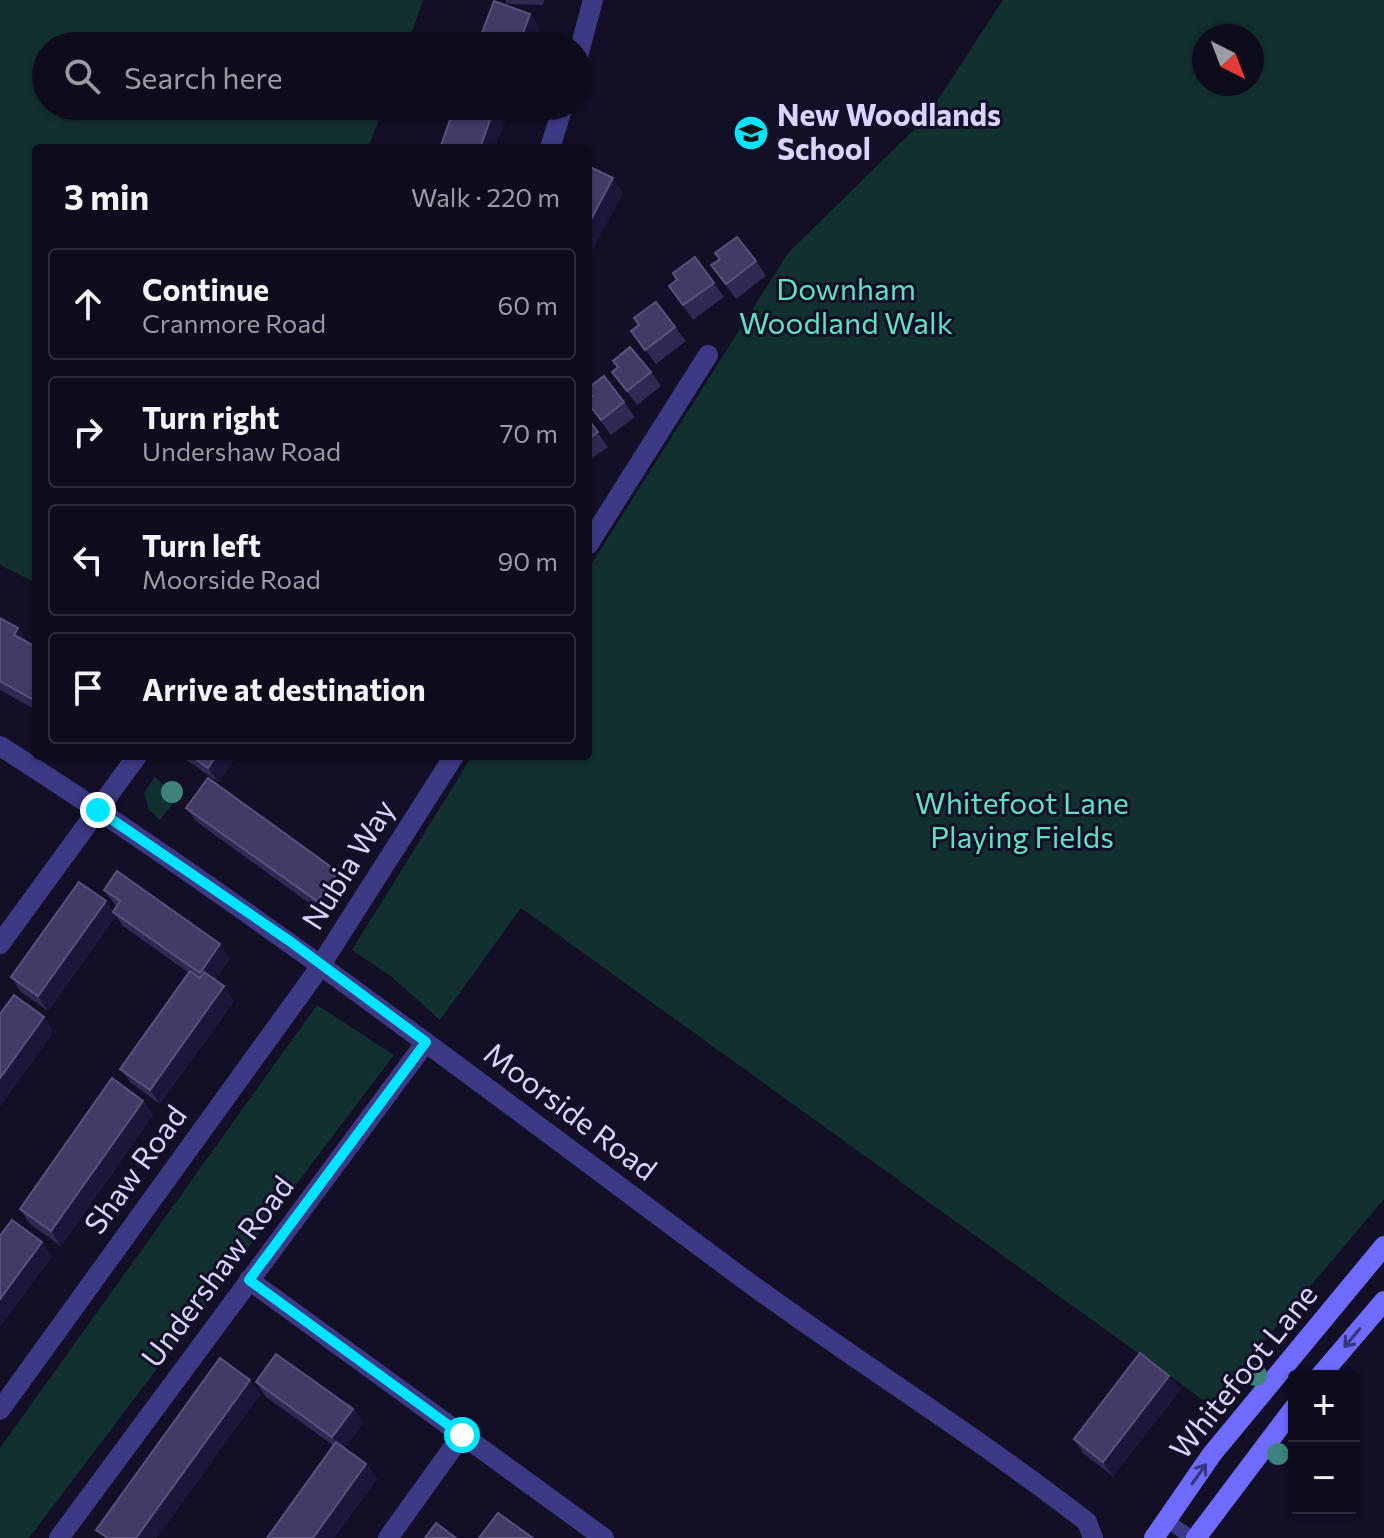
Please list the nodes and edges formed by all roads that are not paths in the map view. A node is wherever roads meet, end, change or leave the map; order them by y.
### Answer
1 (593, 0) edge
2 (584, 32) edge
3 (559, 120) edge
4 (551, 144) edge
5 (708, 355) dead end
6 (592, 539) edge
7 (0, 746) edge
8 (134, 760) edge
9 (451, 760) edge
10 (98, 810) junction
11 (0, 944) edge
12 (321, 966) junction
13 (426, 1042) junction
14 (1384, 1246) edge
15 (249, 1280) junction
16 (1384, 1301) edge
17 (1325, 1370) edge
18 (0, 1410) edge
19 (1288, 1416) edge
20 (462, 1435) junction
21 (1166, 1520) junction
22 (59, 1538) edge
23 (388, 1538) edge
24 (604, 1538) edge
25 (1093, 1538) edge
26 (1154, 1538) edge
27 (1194, 1538) edge

1 - 2 street
3 - 4 street
5 - 6 street
7 - 10 street, Moorside Road
8 - 10 street
9 - 12 street, Nubia Way
10 - 11 street
10 - 12 street, Moorside Road
12 - 13 street, Moorside Road
12 - 18 street, Shaw Road
13 - 15 street, Undershaw Road
13 - 25 street, Moorside Road
21 -> 14 street, Whitefoot Lane
15 - 20 street
15 - 22 street, Undershaw Road
16 -> 17 street, Whitefoot Lane
19 - 27 street, Whitefoot Lane
20 - 23 street
20 - 24 street
21 - 26 street, Whitefoot Lane
21 - 27 lane

